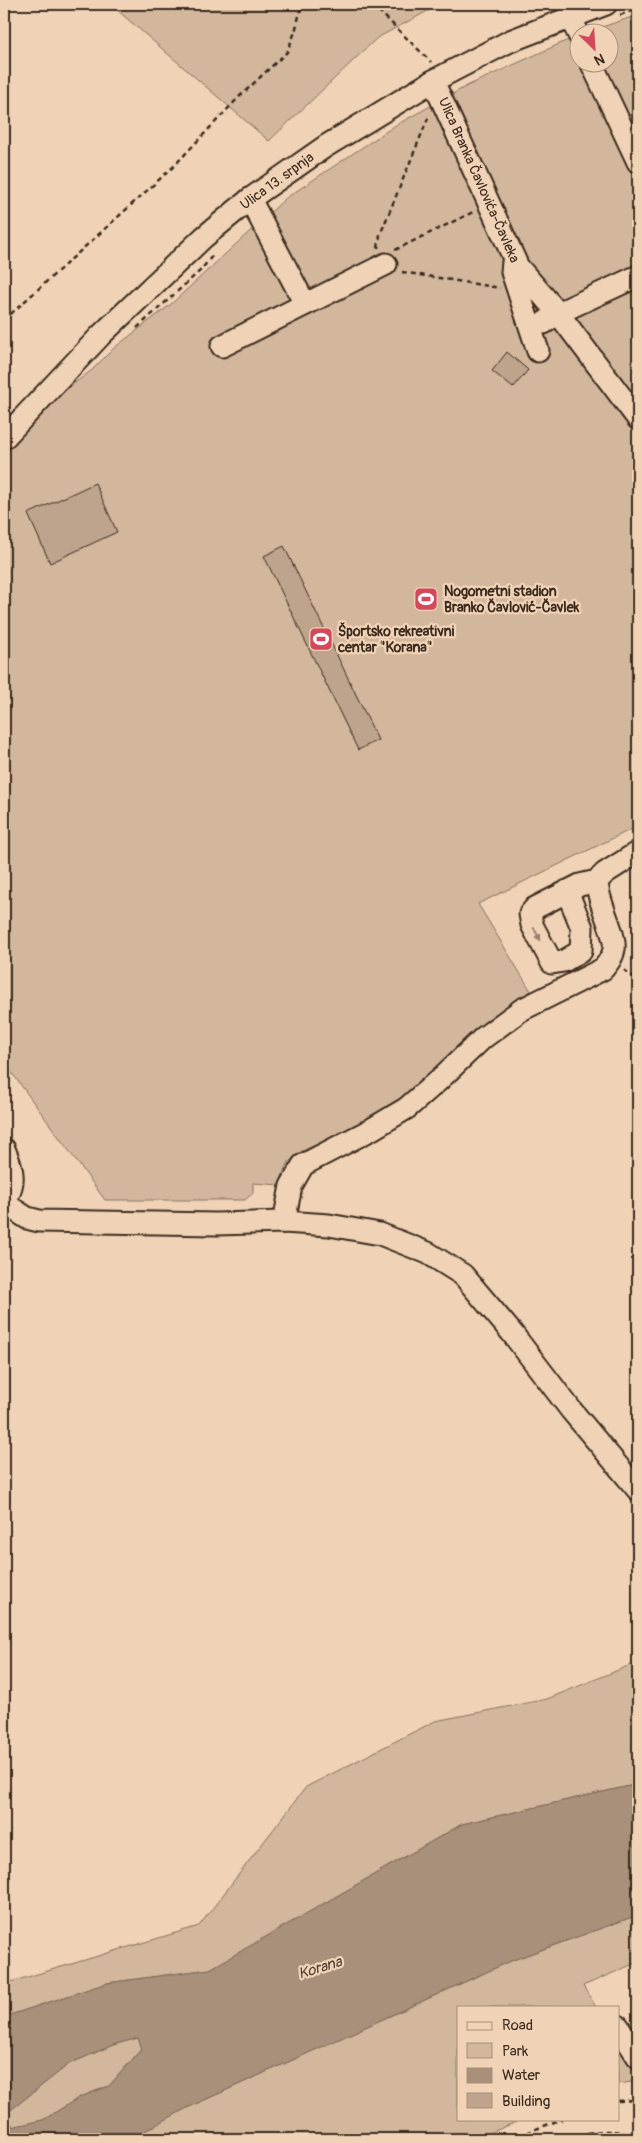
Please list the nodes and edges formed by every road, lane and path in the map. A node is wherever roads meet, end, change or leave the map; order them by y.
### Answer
1 (302, 4) edge
2 (372, 4) edge
3 (606, 4) edge
4 (570, 17) junction
5 (572, 22) edge
6 (597, 72) edge
7 (439, 78) junction
8 (429, 115) dead end
9 (638, 162) edge
10 (250, 199) junction
11 (475, 212) dead end
12 (514, 259) junction
13 (384, 260) junction
14 (638, 276) edge
15 (504, 289) dead end
16 (305, 304) junction
17 (551, 318) junction
18 (4, 320) edge
19 (222, 346) dead end
20 (538, 352) dead end
21 (638, 419) edge
22 (4, 438) edge
23 (638, 852) edge
24 (597, 882) junction
25 (567, 891) dead end
26 (4, 1150) edge
27 (4, 1204) edge
28 (284, 1222) junction
29 (638, 1490) edge
30 (620, 2029) edge
31 (638, 2057) edge
32 (638, 2100) edge
33 (620, 2101) edge
34 (559, 2120) edge
35 (638, 2136) edge
36 (510, 2139) edge
37 (570, 2139) edge

1 - 18 path
2 - 7 path
3 - 4 street, Ulica 13. srpnja
4 - 5 street
4 - 7 street, Ulica 13. srpnja
6 - 9 street
7 - 10 street, Ulica 13. srpnja
7 - 12 street, Ulica Branka Čavlovića-Čavleka
8 - 13 path
10 - 16 street
10 - 22 street, Ulica 13. srpnja
11 - 13 path
12 - 17 street, Ulica Branka Čavlovića-Čavleka
12 - 20 street
13 - 15 path
13 - 16 street
14 - 17 street
16 - 19 street
17 - 21 street, Ulica Branka Čavlovića-Čavleka
23 - 24 street
24 - 25 street
24 - 28 street
26 - 27 street
27 - 28 street
28 - 29 street
30 - 31 street
32 - 33 path
34 - 36 path
35 - 37 path

